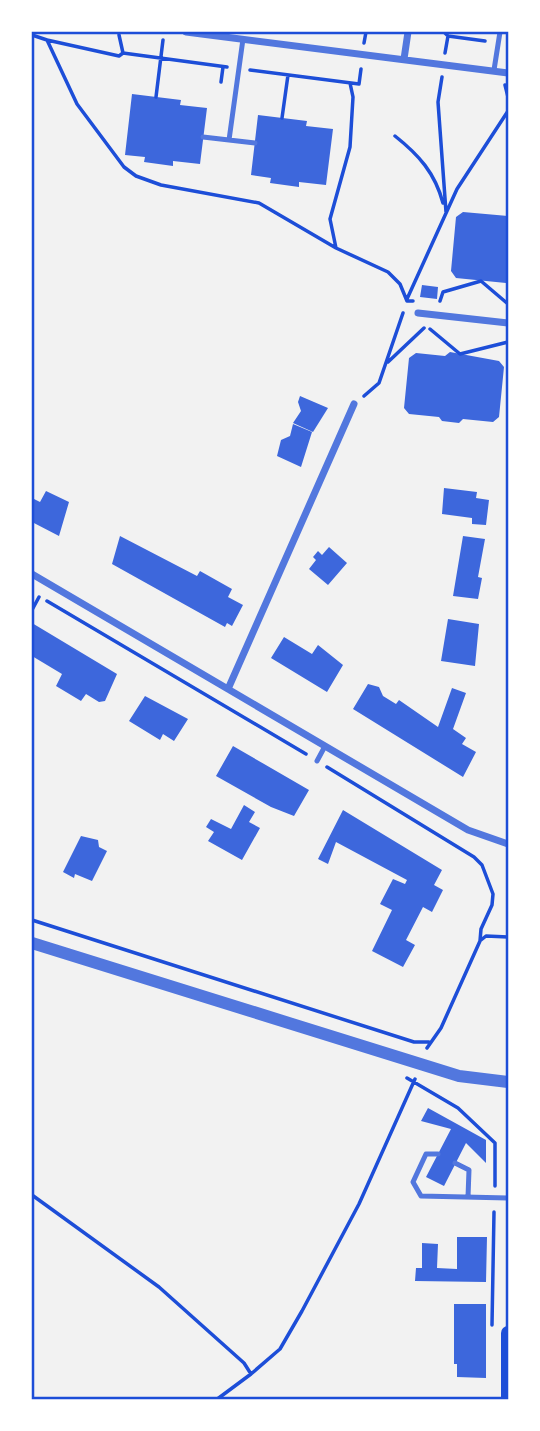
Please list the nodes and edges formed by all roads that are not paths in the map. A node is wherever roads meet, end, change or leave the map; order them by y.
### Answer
1 (186, 32) edge
2 (408, 32) edge
3 (500, 32) edge
4 (243, 38) junction
5 (404, 58) junction
6 (494, 71) junction
7 (509, 72) edge
8 (203, 137) dead end
9 (229, 140) junction
10 (255, 143) dead end
11 (418, 313) dead end
12 (509, 323) edge
13 (354, 404) road end
14 (32, 574) edge
15 (229, 689) junction
16 (324, 748) junction
17 (317, 761) road end
18 (509, 844) edge
19 (32, 943) edge
20 (509, 1082) edge
21 (438, 1154) dead end
22 (455, 1163) dead end
23 (468, 1197) junction
24 (509, 1198) edge
25 (509, 1333) edge
26 (508, 1399) edge

1 - 4 street
2 - 5 street
3 - 6 lane
4 - 5 street
4 - 9 lane
5 - 6 street
6 - 7 street
8 - 9 lane
9 - 10 lane
11 - 12 street
13 - 15 street
14 - 15 street
15 - 16 street
16 - 17 lane
16 - 18 street
19 - 20 street
21 - 23 lane
22 - 23 lane
23 - 24 lane
25 - 26 main road

